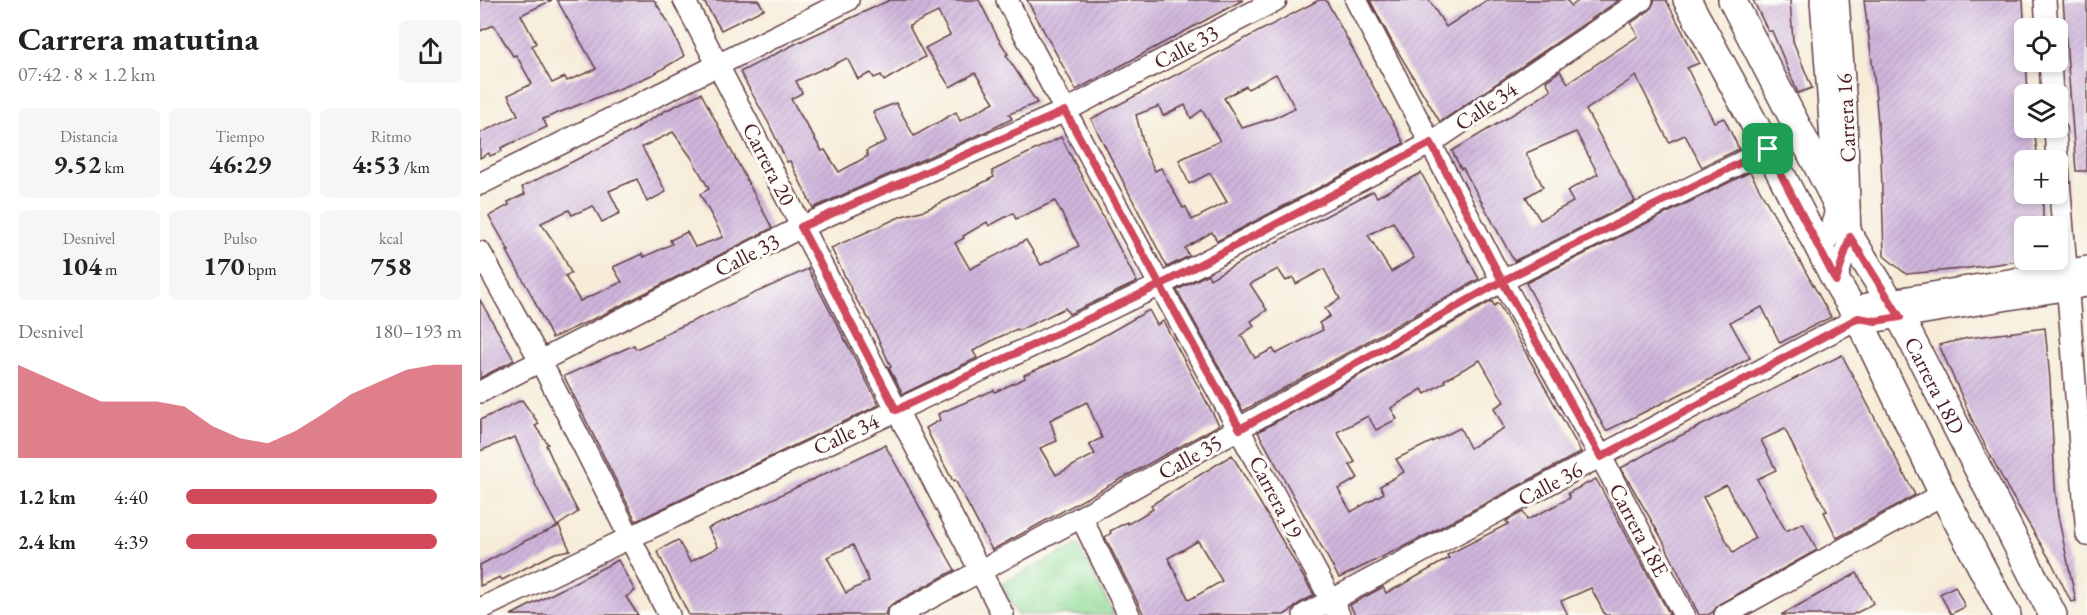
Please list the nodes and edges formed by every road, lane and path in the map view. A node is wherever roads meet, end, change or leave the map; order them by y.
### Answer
1 (684, 0) edge
2 (848, 0) edge
3 (1007, 0) edge
4 (1276, 0) edge
5 (1356, 0) edge
6 (1642, 0) edge
7 (1687, 0) edge
8 (1732, 0) edge
9 (1821, 0) edge
10 (1838, 0) edge
11 (2045, 0) edge
12 (2046, 18) edge
13 (718, 66) junction
14 (1065, 111) junction
15 (1431, 143) junction
16 (1768, 149) junction
17 (480, 184) edge
18 (1834, 198) junction
19 (2063, 204) edge
20 (801, 227) junction
21 (1850, 237) junction
22 (480, 252) edge
23 (1821, 252) junction
24 (2087, 267) edge
25 (1502, 281) junction
26 (1836, 281) junction
27 (2074, 282) edge
28 (1160, 285) junction
29 (1895, 309) junction
30 (1858, 318) junction
31 (540, 360) junction
32 (480, 392) edge
33 (896, 410) junction
34 (1240, 429) junction
35 (1601, 457) junction
36 (1943, 494) junction
37 (1081, 517) junction
38 (2087, 535) edge
39 (630, 536) junction
40 (980, 571) junction
41 (1335, 608) edge
42 (480, 609) edge
43 (669, 615) edge
44 (898, 615) edge
45 (1003, 615) edge
46 (1128, 615) edge
47 (1304, 615) edge
48 (1684, 615) edge
49 (1725, 615) edge
50 (2007, 615) edge
51 (2053, 615) edge

1 - 13 street, Carrera 20
2 - 13 street
3 - 14 street, Carrera 19
4 - 14 street, Calle 33
5 - 15 street, Carrera 18E
6 - 15 street, Calle 34
7 - 16 main road, Carrera 18D
8 - 18 main road, Carrera 18D
9 - 18 street, Carrera 16
10 - 21 street, Carrera 16
11 - 12 street
13 - 17 street
13 - 20 street, Carrera 20
14 - 20 street, Calle 33
14 - 28 street, Carrera 19
15 - 25 street, Carrera 18E
15 - 28 street, Calle 34
16 - 23 main road, Carrera 18D
16 - 25 street, Calle 35
18 - 21 main road, Carrera 18D
18 - 23 street, Carrera 16
19 - 27 street
20 - 31 street, Calle 33
20 - 33 street, Carrera 20
21 - 26 street, Carrera 16
21 - 29 main road, Carrera 18D
22 - 31 street
23 - 26 main road, Carrera 18D
24 - 27 street
25 - 34 street, Calle 35
25 - 35 street, Carrera 18E
26 - 30 main road, Carrera 18D
27 - 29 street
27 - 38 street
28 - 33 street, Calle 34
28 - 34 street, Carrera 19
29 - 30 street
29 - 51 main road, Carrera 18D
30 - 35 street, Calle 36
30 - 36 main road, Carrera 18D
31 - 32 street, Calle 33
31 - 39 street
33 - 39 street, Calle 34
33 - 40 street, Carrera 20
34 - 37 street, Calle 35
34 - 41 street, Carrera 19
35 - 41 street, Calle 36
35 - 48 street, Carrera 18E
36 - 49 street
36 - 50 main road, Carrera 18D
37 - 40 street, Calle 35
37 - 46 street
39 - 42 street, Calle 34
39 - 43 street
40 - 44 street, Calle 35
40 - 45 street, Carrera 20
41 - 47 street, Calle 36

